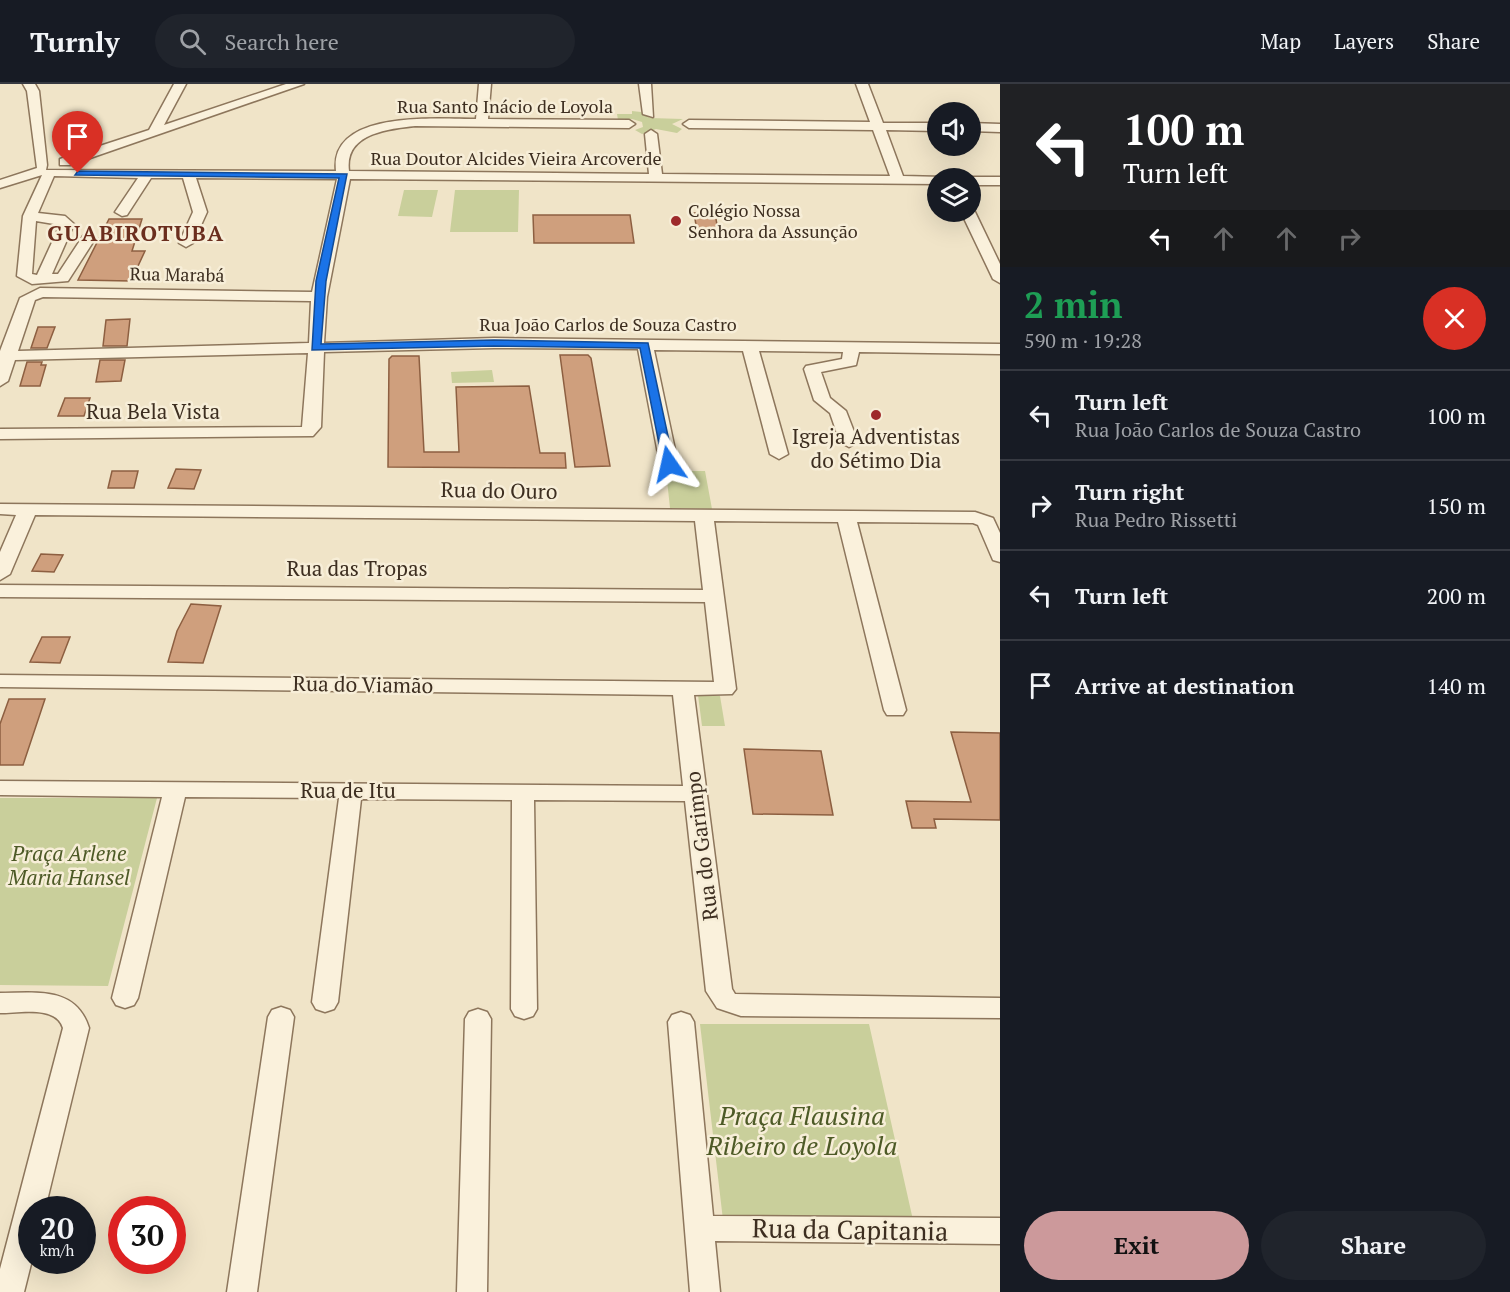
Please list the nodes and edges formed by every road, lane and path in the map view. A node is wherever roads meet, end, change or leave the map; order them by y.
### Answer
1 (29, 84) edge
2 (180, 84) edge
3 (298, 84) edge
4 (485, 84) edge
5 (645, 84) edge
6 (862, 84) edge
7 (649, 114) dead end
8 (482, 122) junction
9 (629, 124) dead end
10 (689, 124) dead end
11 (878, 126) junction
12 (927, 127) edge
13 (981, 127) edge
14 (1000, 128) edge
15 (154, 132) junction
16 (651, 134) dead end
17 (50, 170) junction
18 (188, 174) junction
19 (153, 175) junction
20 (344, 176) junction
21 (656, 178) junction
22 (898, 180) junction
23 (927, 180) edge
24 (981, 181) edge
25 (1000, 181) edge
26 (0, 184) edge
27 (122, 212) dead end
28 (30, 216) junction
29 (974, 222) edge
30 (88, 239) dead end
31 (186, 243) dead end
32 (995, 259) edge
33 (43, 279) junction
34 (1000, 279) edge
35 (319, 297) junction
36 (645, 345) junction
37 (750, 346) junction
38 (852, 347) junction
39 (316, 348) junction
40 (1000, 349) edge
41 (4, 356) edge
42 (0, 381) edge
43 (0, 434) edge
44 (849, 442) dead end
45 (779, 454) dead end
46 (669, 464) dead end
47 (0, 509) edge
48 (28, 509) junction
49 (704, 515) junction
50 (846, 517) junction
51 (995, 530) edge
52 (1000, 556) edge
53 (0, 574) edge
54 (0, 591) edge
55 (714, 596) junction
56 (0, 681) edge
57 (683, 688) junction
58 (895, 710) dead end
59 (0, 788) edge
60 (175, 790) junction
61 (351, 791) junction
62 (523, 793) junction
63 (695, 794) junction
64 (125, 998) dead end
65 (326, 1002) dead end
66 (0, 1004) edge
67 (1000, 1008) edge
68 (524, 1009) dead end
69 (281, 1017) dead end
70 (478, 1019) dead end
71 (681, 1022) dead end
72 (700, 1228) junction
73 (1000, 1231) edge
74 (9, 1292) edge
75 (242, 1292) edge
76 (472, 1292) edge
77 (705, 1292) edge

1 - 17 street
2 - 15 street
3 - 15 street
4 - 8 street
5 - 7 street
6 - 11 street
8 - 9 street, Rua Santo Inácio de Loyola
8 - 20 street, Rua Santo Inácio de Loyola
10 - 11 street
11 - 12 street
11 - 22 street
13 - 14 street
15 - 17 street
16 - 21 street
17 - 19 street, Rua Doutor Alcides Vieira Arcoverde
17 - 26 street
17 - 28 street
18 - 19 street, Rua Doutor Alcides Vieira Arcoverde
18 - 20 street, Rua Doutor Alcides Vieira Arcoverde
18 - 31 street
19 - 27 street
20 - 21 street, Rua Doutor Alcides Vieira Arcoverde
20 - 35 street
21 - 22 street, Rua Doutor Alcides Vieira Arcoverde
22 - 23 street, Rua Doutor Alcides Vieira Arcoverde
24 - 25 street
28 - 33 street
28 - 33 street
29 - 32 street
30 - 33 street
32 - 34 street
35 - 39 street
35 - 41 street, Rua Marabá
36 - 37 street, Rua João Carlos de Souza Castro
36 - 39 street, Rua João Carlos de Souza Castro
36 - 46 street
37 - 38 street, Rua João Carlos de Souza Castro
37 - 45 street
38 - 40 street, Rua João Carlos de Souza Castro
38 - 44 street
39 - 41 street, Rua João Carlos de Souza Castro
39 - 43 street, Rua Bela Vista
41 - 42 street
47 - 48 street, Rua do Ouro
48 - 49 street, Rua do Ouro
48 - 53 street
49 - 50 street, Rua do Ouro
49 - 55 street
50 - 51 street, Rua do Ouro
50 - 58 street
51 - 52 street
54 - 55 street, Rua das Tropas
55 - 57 street, Rua do Viamão
56 - 57 street, Rua do Viamão
57 - 63 street, Rua do Garimpo
59 - 60 street, Rua de Itu
60 - 61 street, Rua de Itu
60 - 64 street
61 - 62 street, Rua de Itu
61 - 65 street
62 - 63 street, Rua de Itu
62 - 68 street
63 - 67 street, Rua do Garimpo
66 - 74 street
69 - 75 street
70 - 76 street
71 - 72 street
72 - 73 street, Rua da Capitania
72 - 77 street

